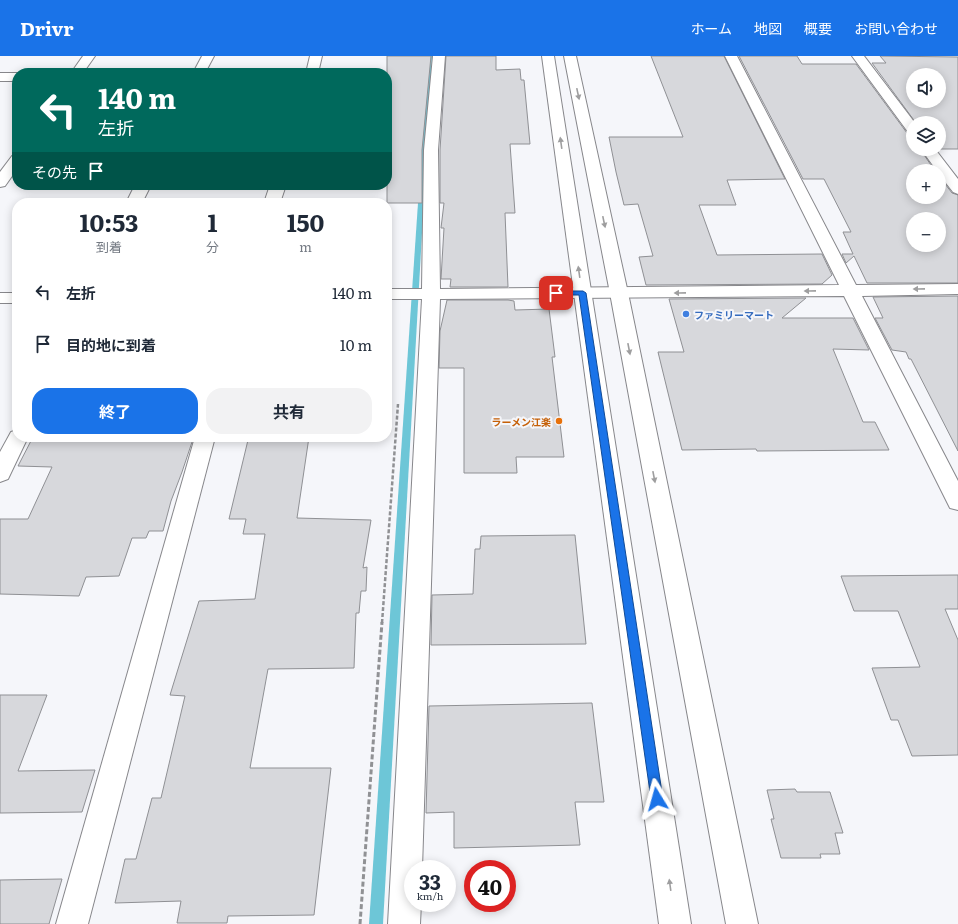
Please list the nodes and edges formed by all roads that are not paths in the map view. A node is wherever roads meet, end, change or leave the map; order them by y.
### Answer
1 (89, 56) edge
2 (208, 56) edge
3 (316, 56) edge
4 (439, 56) edge
5 (548, 56) edge
6 (570, 56) edge
7 (730, 56) edge
8 (858, 56) edge
9 (81, 68) edge
10 (202, 68) edge
11 (313, 68) edge
12 (0, 77) edge
13 (12, 77) edge
14 (906, 120) edge
15 (933, 156) edge
16 (12, 166) edge
17 (0, 183) edge
18 (958, 189) edge
19 (958, 289) edge
20 (849, 290) junction
21 (583, 293) junction
22 (619, 293) junction
23 (392, 294) edge
24 (422, 294) junction
25 (0, 298) edge
26 (12, 298) edge
27 (16, 442) edge
28 (204, 442) edge
29 (0, 474) edge
30 (958, 502) edge
31 (72, 924) edge
32 (404, 924) edge
33 (675, 924) edge
34 (742, 924) edge

1 - 9 street
2 - 10 street
3 - 11 street
4 - 24 street
21 -> 5 street
6 -> 22 street
7 - 20 street
8 - 14 street
12 - 13 street
15 - 18 street
16 - 17 street
19 -> 20 street
20 -> 22 street
20 - 30 street
21 - 22 street
21 - 24 street
33 -> 21 street
22 -> 34 street
23 - 24 street
24 - 32 street
25 - 26 street
27 - 29 street
28 - 31 street

